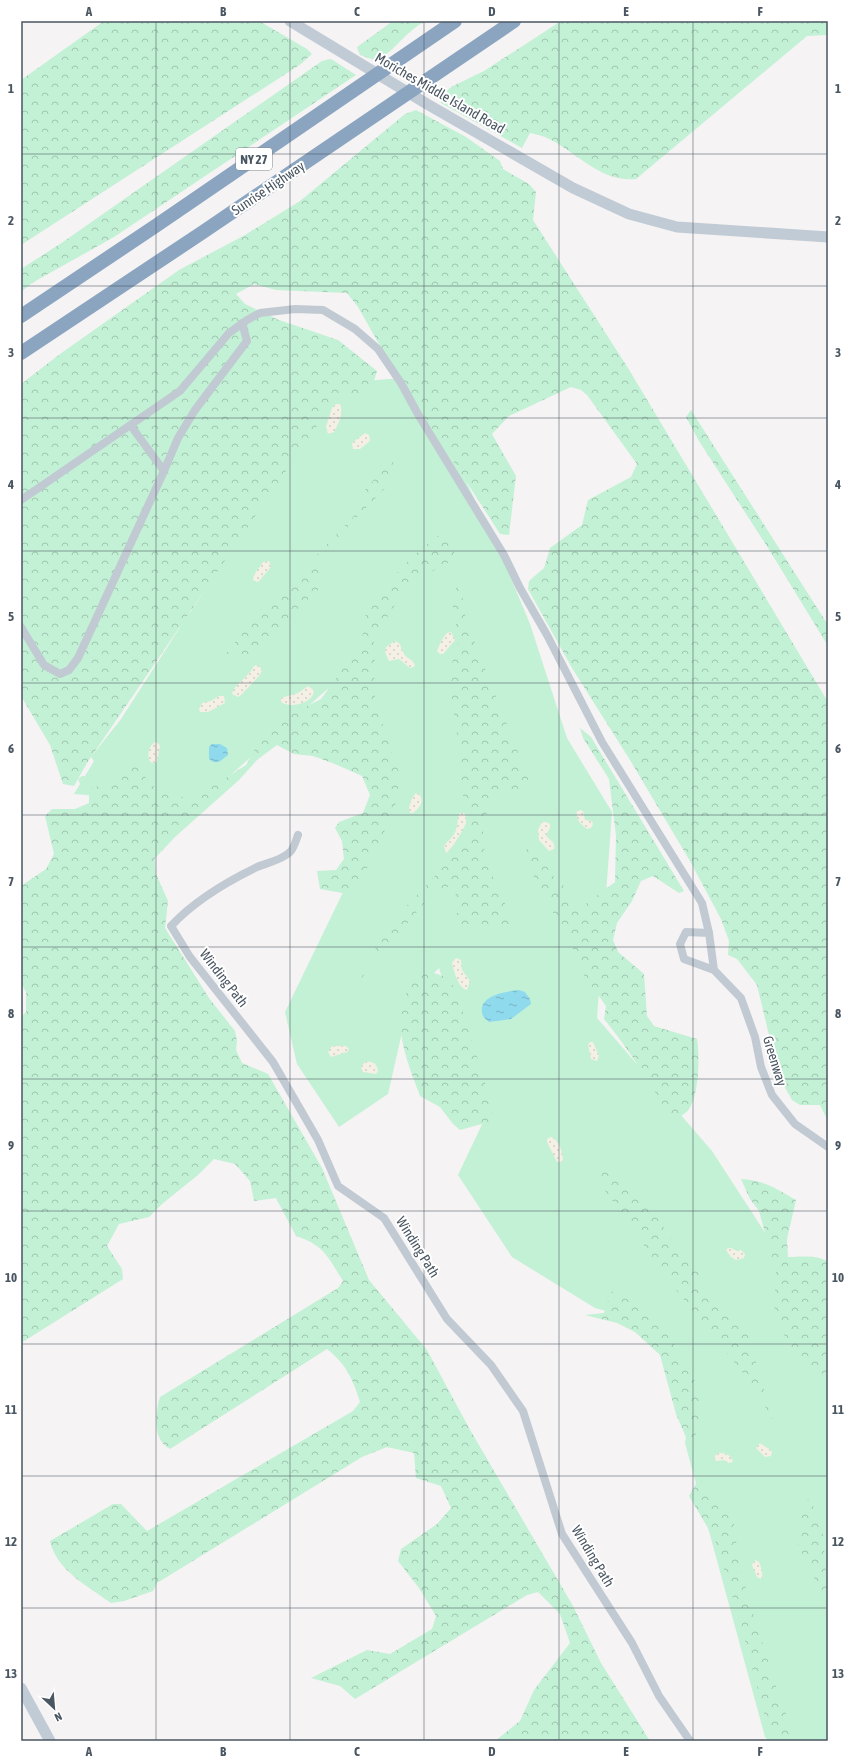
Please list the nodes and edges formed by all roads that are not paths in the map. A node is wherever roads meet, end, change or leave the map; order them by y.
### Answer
1 (290, 21) edge
2 (455, 21) edge
3 (514, 21) edge
4 (828, 237) edge
5 (21, 316) edge
6 (242, 323) junction
7 (63, 326) junction
8 (21, 353) edge
9 (21, 359) edge
10 (131, 426) junction
11 (164, 471) junction
12 (21, 500) edge
13 (21, 627) edge
14 (298, 835) dead end
15 (709, 933) junction
16 (714, 970) junction
17 (828, 1147) edge
18 (21, 1688) edge
19 (50, 1741) edge
20 (690, 1741) edge

1 - 4 main road, Moriches Middle Island Road
2 - 5 highway, NY 27
3 - 7 highway, Sunrise Highway / NY 27
6 - 10 street
6 - 11 street
6 - 15 street
7 - 8 highway, Sunrise Highway / NY 27
7 - 9 highway
10 - 11 street
10 - 12 street
11 - 13 street
14 - 20 street, Winding Path
15 - 16 street
15 - 16 street, Greenway
16 - 17 street, Greenway
18 - 19 main road

